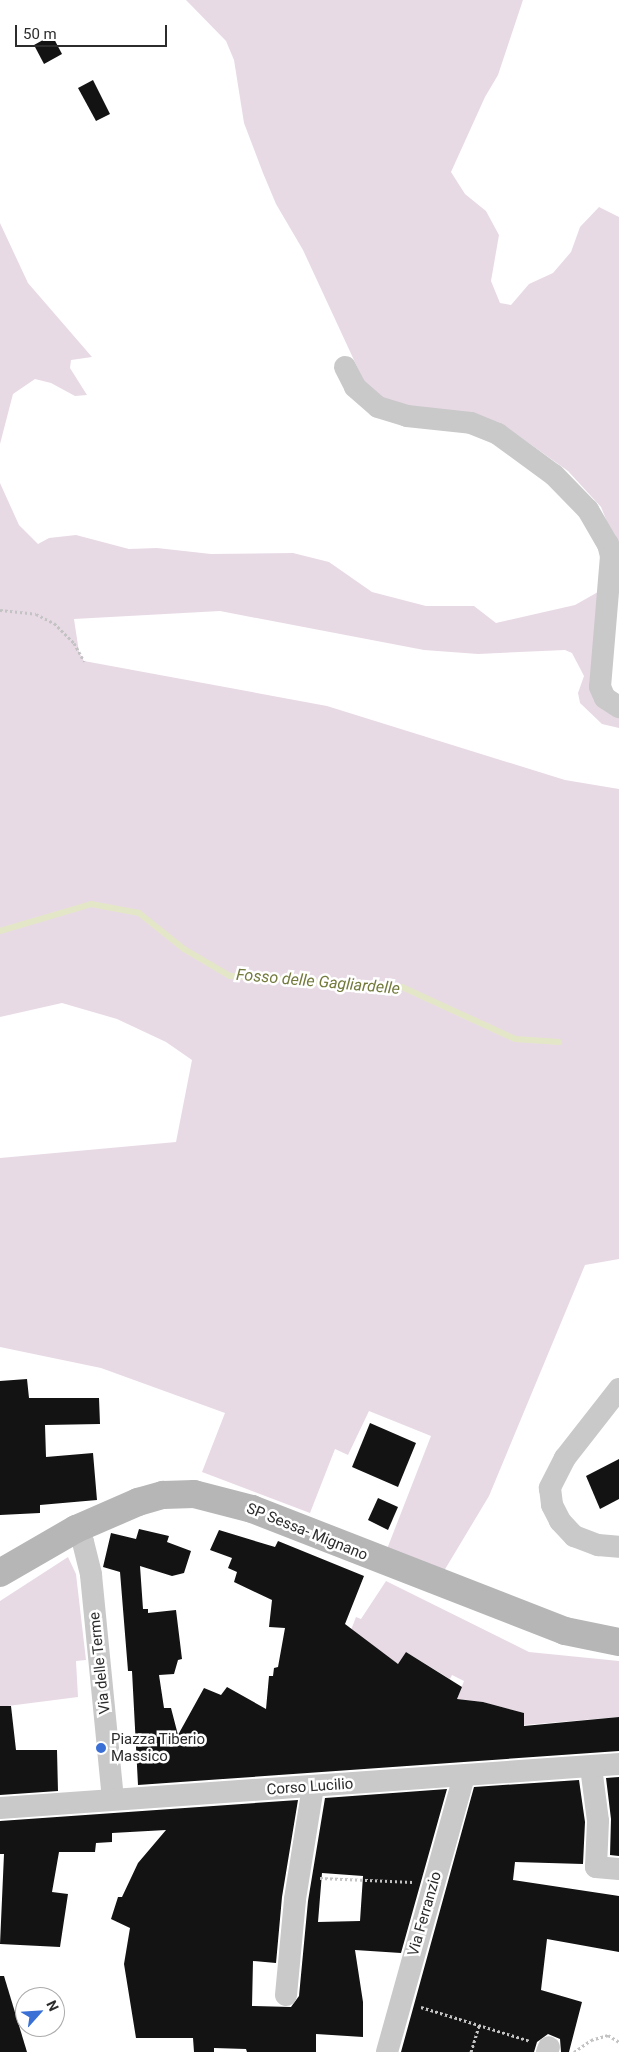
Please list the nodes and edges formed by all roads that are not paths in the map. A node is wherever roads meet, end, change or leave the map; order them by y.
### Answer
1 (345, 367) dead end
2 (619, 707) edge
3 (619, 1389) edge
4 (76, 1529) junction
5 (619, 1548) edge
6 (0, 1573) edge
7 (619, 1642) edge
8 (619, 1764) edge
9 (591, 1767) junction
10 (464, 1776) junction
11 (313, 1787) junction
12 (113, 1800) junction
13 (0, 1808) edge
14 (619, 1869) edge
15 (286, 1995) dead end
16 (387, 2052) edge

1 - 2 street
3 - 5 street
4 - 6 street, SP Sessa- Mignano
4 - 7 street, SP Sessa- Mignano
4 - 12 street, Via delle Terme
8 - 9 street, Corso Lucilio
9 - 10 street, Corso Lucilio
9 - 14 street
10 - 11 street, Corso Lucilio
10 - 16 street, Via Ferranzio
11 - 12 street, Corso Lucilio
11 - 15 street
12 - 13 street, Corso Lucilio

